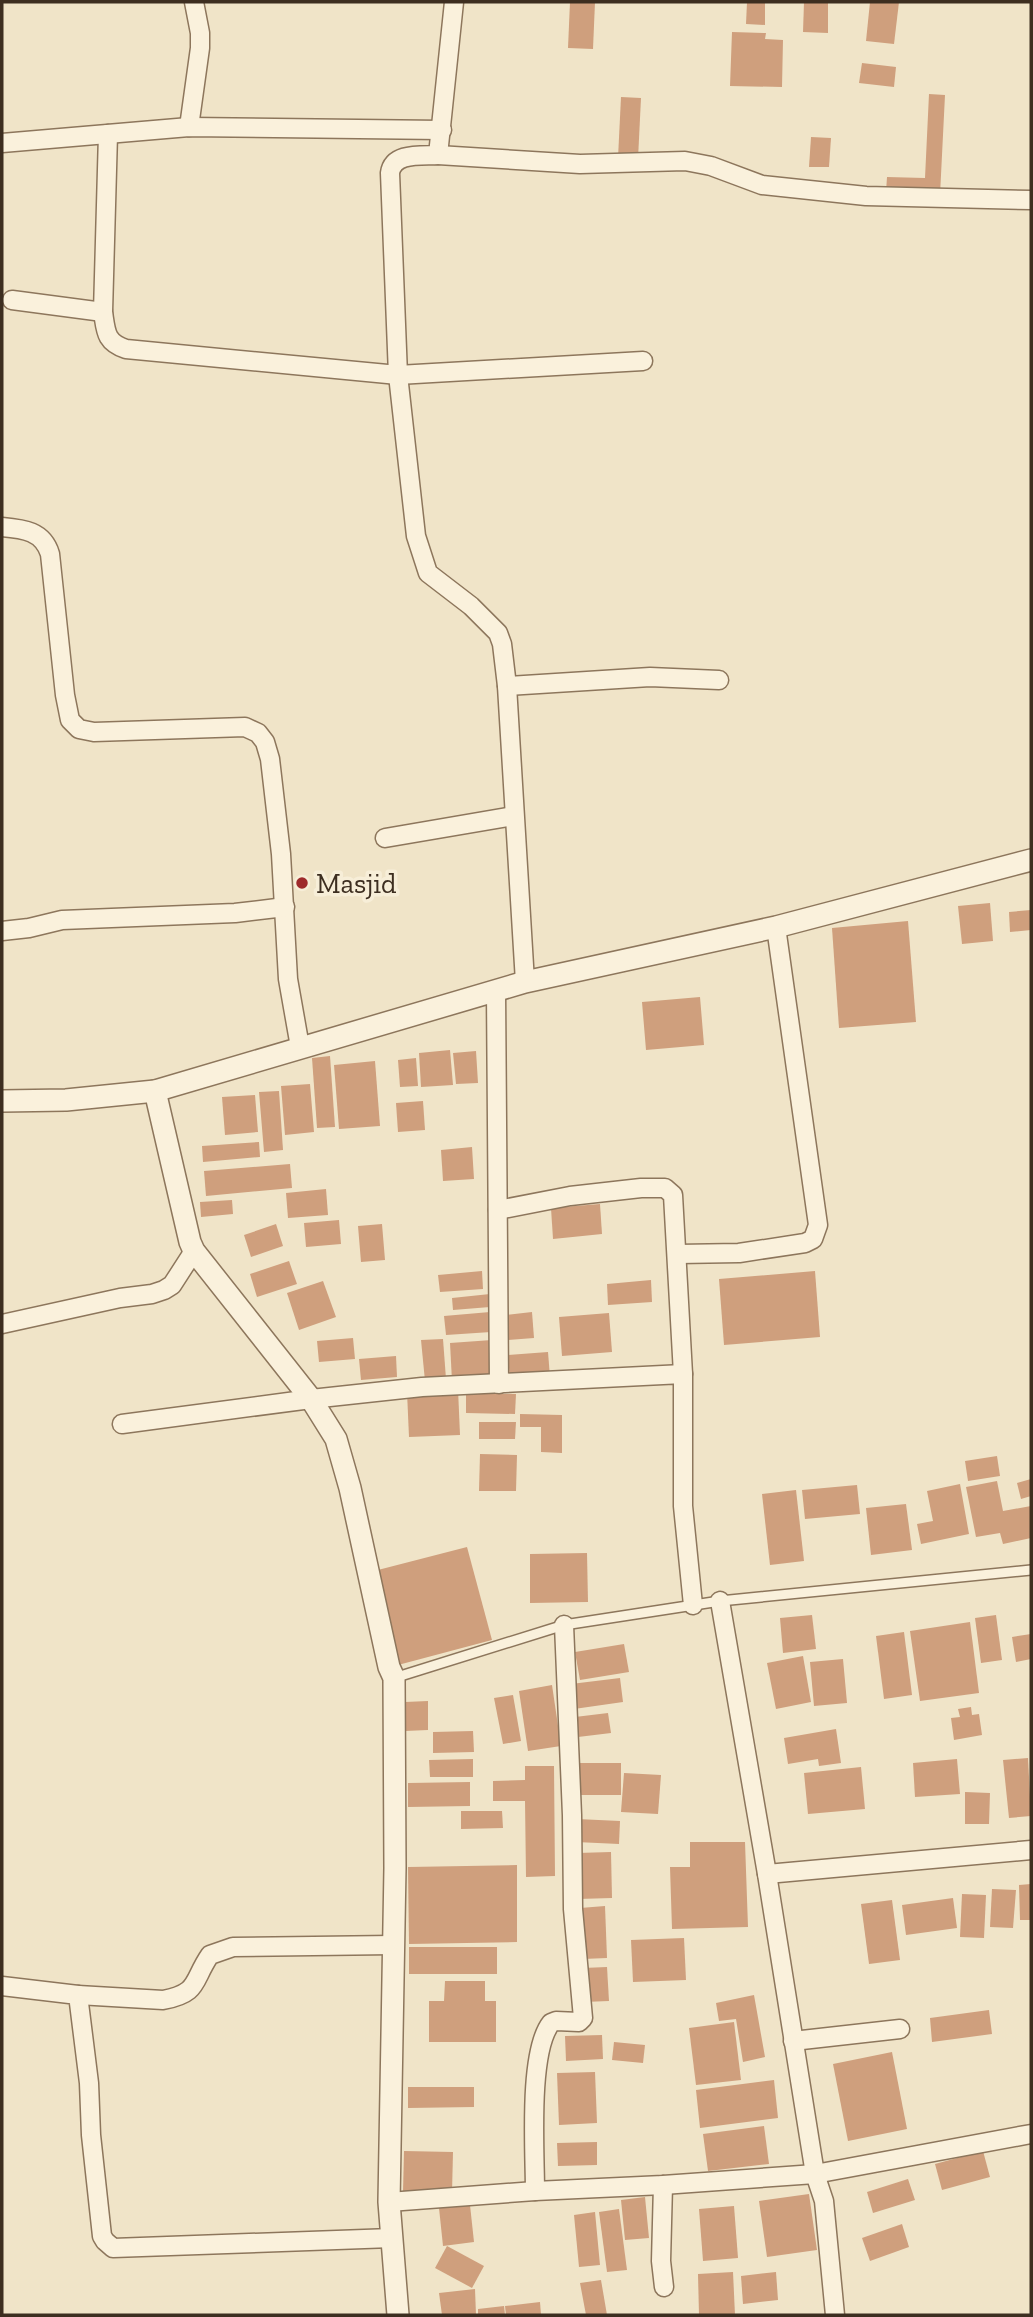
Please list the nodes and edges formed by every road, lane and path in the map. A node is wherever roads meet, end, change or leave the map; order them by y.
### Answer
1 (194, 2) edge
2 (454, 2) edge
3 (189, 127) junction
4 (442, 130) junction
5 (108, 134) junction
6 (2, 143) edge
7 (438, 155) junction
8 (1031, 200) edge
9 (12, 300) dead end
10 (103, 312) junction
11 (643, 361) dead end
12 (398, 375) junction
13 (2, 527) edge
14 (719, 680) dead end
15 (507, 686) junction
16 (514, 816) junction
17 (384, 838) dead end
18 (1031, 860) edge
19 (285, 907) junction
20 (776, 927) junction
21 (2, 931) edge
22 (525, 982) junction
23 (496, 992) junction
24 (300, 1047) junction
25 (155, 1091) junction
26 (2, 1101) edge
27 (498, 1210) junction
28 (194, 1251) junction
29 (678, 1254) junction
30 (2, 1324) edge
31 (683, 1374) junction
32 (499, 1384) junction
33 (311, 1399) junction
34 (122, 1424) dead end
35 (1031, 1570) edge
36 (720, 1601) junction
37 (693, 1605) junction
38 (564, 1625) junction
39 (394, 1678) junction
40 (1031, 1850) edge
41 (767, 1874) junction
42 (393, 1945) junction
43 (2, 1986) edge
44 (78, 1995) junction
45 (900, 2029) dead end
46 (793, 2041) junction
47 (1031, 2134) edge
48 (815, 2174) junction
49 (663, 2185) junction
50 (535, 2190) junction
51 (389, 2202) junction
52 (392, 2238) junction
53 (664, 2287) dead end
54 (397, 2315) edge
55 (835, 2315) edge

1 - 3 street
2 - 4 street
3 - 4 street
3 - 5 street
4 - 7 street
5 - 6 street
5 - 10 street
7 - 8 street
7 - 12 street
9 - 10 street
10 - 12 street
11 - 12 street
12 - 15 street
13 - 19 street
14 - 15 street
15 - 16 street
16 - 17 street
16 - 22 street
18 - 20 street
19 - 21 street
19 - 24 street
20 - 22 street
20 - 29 street
22 - 23 street
23 - 24 street
23 - 27 street
24 - 25 street
25 - 26 street
25 - 28 street
27 - 29 street
27 - 32 street
28 - 30 street
28 - 33 street
29 - 31 street
31 - 32 street
31 - 37 street
32 - 33 street
33 - 34 street
33 - 39 street
35 - 36 lane
36 - 37 lane
36 - 41 street
37 - 38 lane
38 - 39 lane
38 - 50 street
39 - 42 street
40 - 41 street
41 - 46 street
42 - 44 street
42 - 51 street
43 - 44 street
44 - 52 street
45 - 46 street
46 - 48 street
47 - 48 street
48 - 49 street
48 - 55 street
49 - 50 street
49 - 53 street
50 - 51 street
51 - 52 street
52 - 54 street

